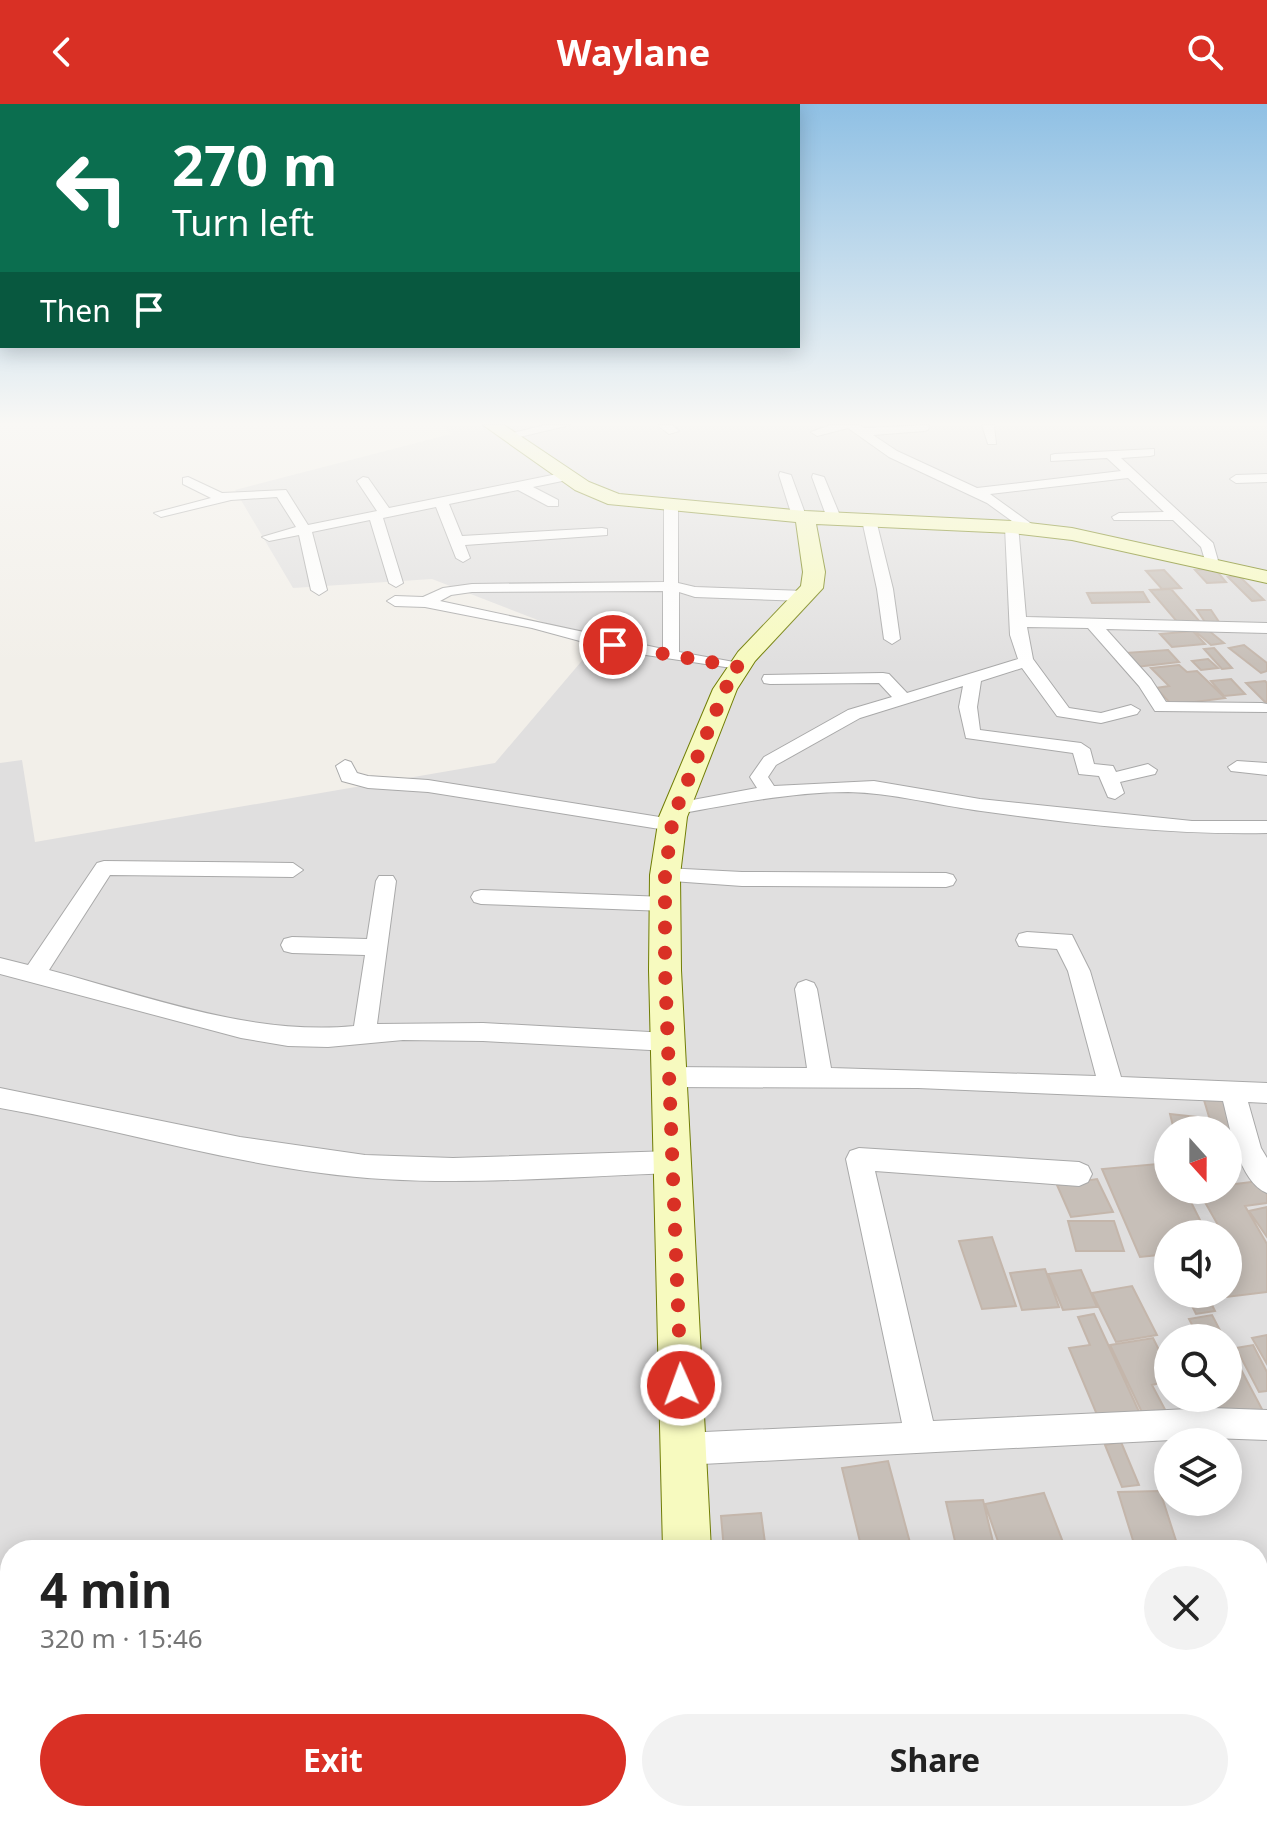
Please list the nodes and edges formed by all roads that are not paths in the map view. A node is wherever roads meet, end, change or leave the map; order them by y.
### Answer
1 (193, 505) edge
2 (289, 505) edge
3 (375, 505) edge
4 (422, 505) edge
5 (443, 505) edge
6 (663, 505) edge
7 (805, 505) edge
8 (814, 505) edge
9 (996, 505) edge
10 (1166, 505) edge
11 (671, 506) junction
12 (161, 513) dead end
13 (380, 514) junction
14 (1177, 516) junction
15 (813, 517) junction
16 (1119, 517) dead end
17 (869, 520) junction
18 (1012, 527) junction
19 (304, 529) junction
20 (1033, 530) junction
21 (602, 532) dead end
22 (269, 537) dead end
23 (456, 541) junction
24 (463, 558) dead end
25 (1212, 564) junction
26 (1266, 578) edge
27 (396, 583) dead end
28 (671, 586) junction
29 (319, 590) dead end
30 (805, 596) junction
31 (395, 601) dead end
32 (425, 602) junction
33 (1019, 622) junction
34 (1093, 624) junction
35 (1267, 628) edge
36 (892, 639) dead end
37 (671, 653) junction
38 (1026, 662) junction
39 (754, 673) junction
40 (973, 677) junction
41 (903, 698) junction
42 (1262, 708) dead end
43 (1131, 710) dead end
44 (345, 766) dead end
45 (1237, 767) dead end
46 (1267, 769) edge
47 (1148, 770) dead end
48 (769, 792) junction
49 (675, 816) junction
50 (1267, 827) edge
51 (293, 870) dead end
52 (946, 880) dead end
53 (386, 881) dead end
54 (665, 889) junction
55 (481, 897) dead end
56 (1027, 940) dead end
57 (292, 945) dead end
58 (377, 947) junction
59 (0, 966) edge
60 (34, 974) junction
61 (806, 989) dead end
62 (364, 1035) junction
63 (668, 1042) junction
64 (669, 1077) junction
65 (821, 1077) junction
66 (1111, 1085) junction
67 (1233, 1092) junction
68 (1267, 1093) edge
69 (0, 1098) edge
70 (672, 1162) junction
71 (1079, 1174) dead end
72 (1267, 1181) edge
73 (1267, 1425) edge
74 (921, 1438) junction
75 (683, 1449) junction
76 (687, 1540) edge

1 - 12 street
2 - 19 street
3 - 13 street
4 - 13 street
5 - 23 street
6 - 11 street
7 - 15 street
8 - 15 street
9 - 20 street
10 - 14 street
11 - 15 street
11 - 28 street
13 - 19 street
13 - 27 street
14 - 16 street
14 - 25 street
15 - 17 street
15 - 30 street
17 - 18 street
17 - 36 street
18 - 20 street
18 - 33 street
19 - 22 street
19 - 29 street
20 - 25 street
21 - 23 street
23 - 24 street
25 - 26 street
28 - 30 street
28 - 32 street
28 - 37 street
30 - 39 street
31 - 32 street
32 - 37 street
33 - 34 street
33 - 38 street
34 - 35 street
34 - 42 street
37 - 39 street
38 - 40 street
38 - 43 street
39 - 41 street
39 - 49 street
40 - 41 street
40 - 47 street
41 - 48 street
44 - 49 street
45 - 46 street
48 - 49 street
48 - 50 street
49 - 54 street
51 - 60 street
52 - 54 street
53 - 58 street
54 - 55 street
54 - 63 street
56 - 66 street
57 - 58 street
58 - 62 street
59 - 60 street
60 - 62 street
61 - 65 street
62 - 63 street
63 - 64 street
64 - 65 street
64 - 70 street
65 - 66 street
66 - 67 street
67 - 68 street
67 - 72 street
69 - 70 street
70 - 75 street
71 - 74 street
73 - 74 street
74 - 75 street
75 - 76 street

